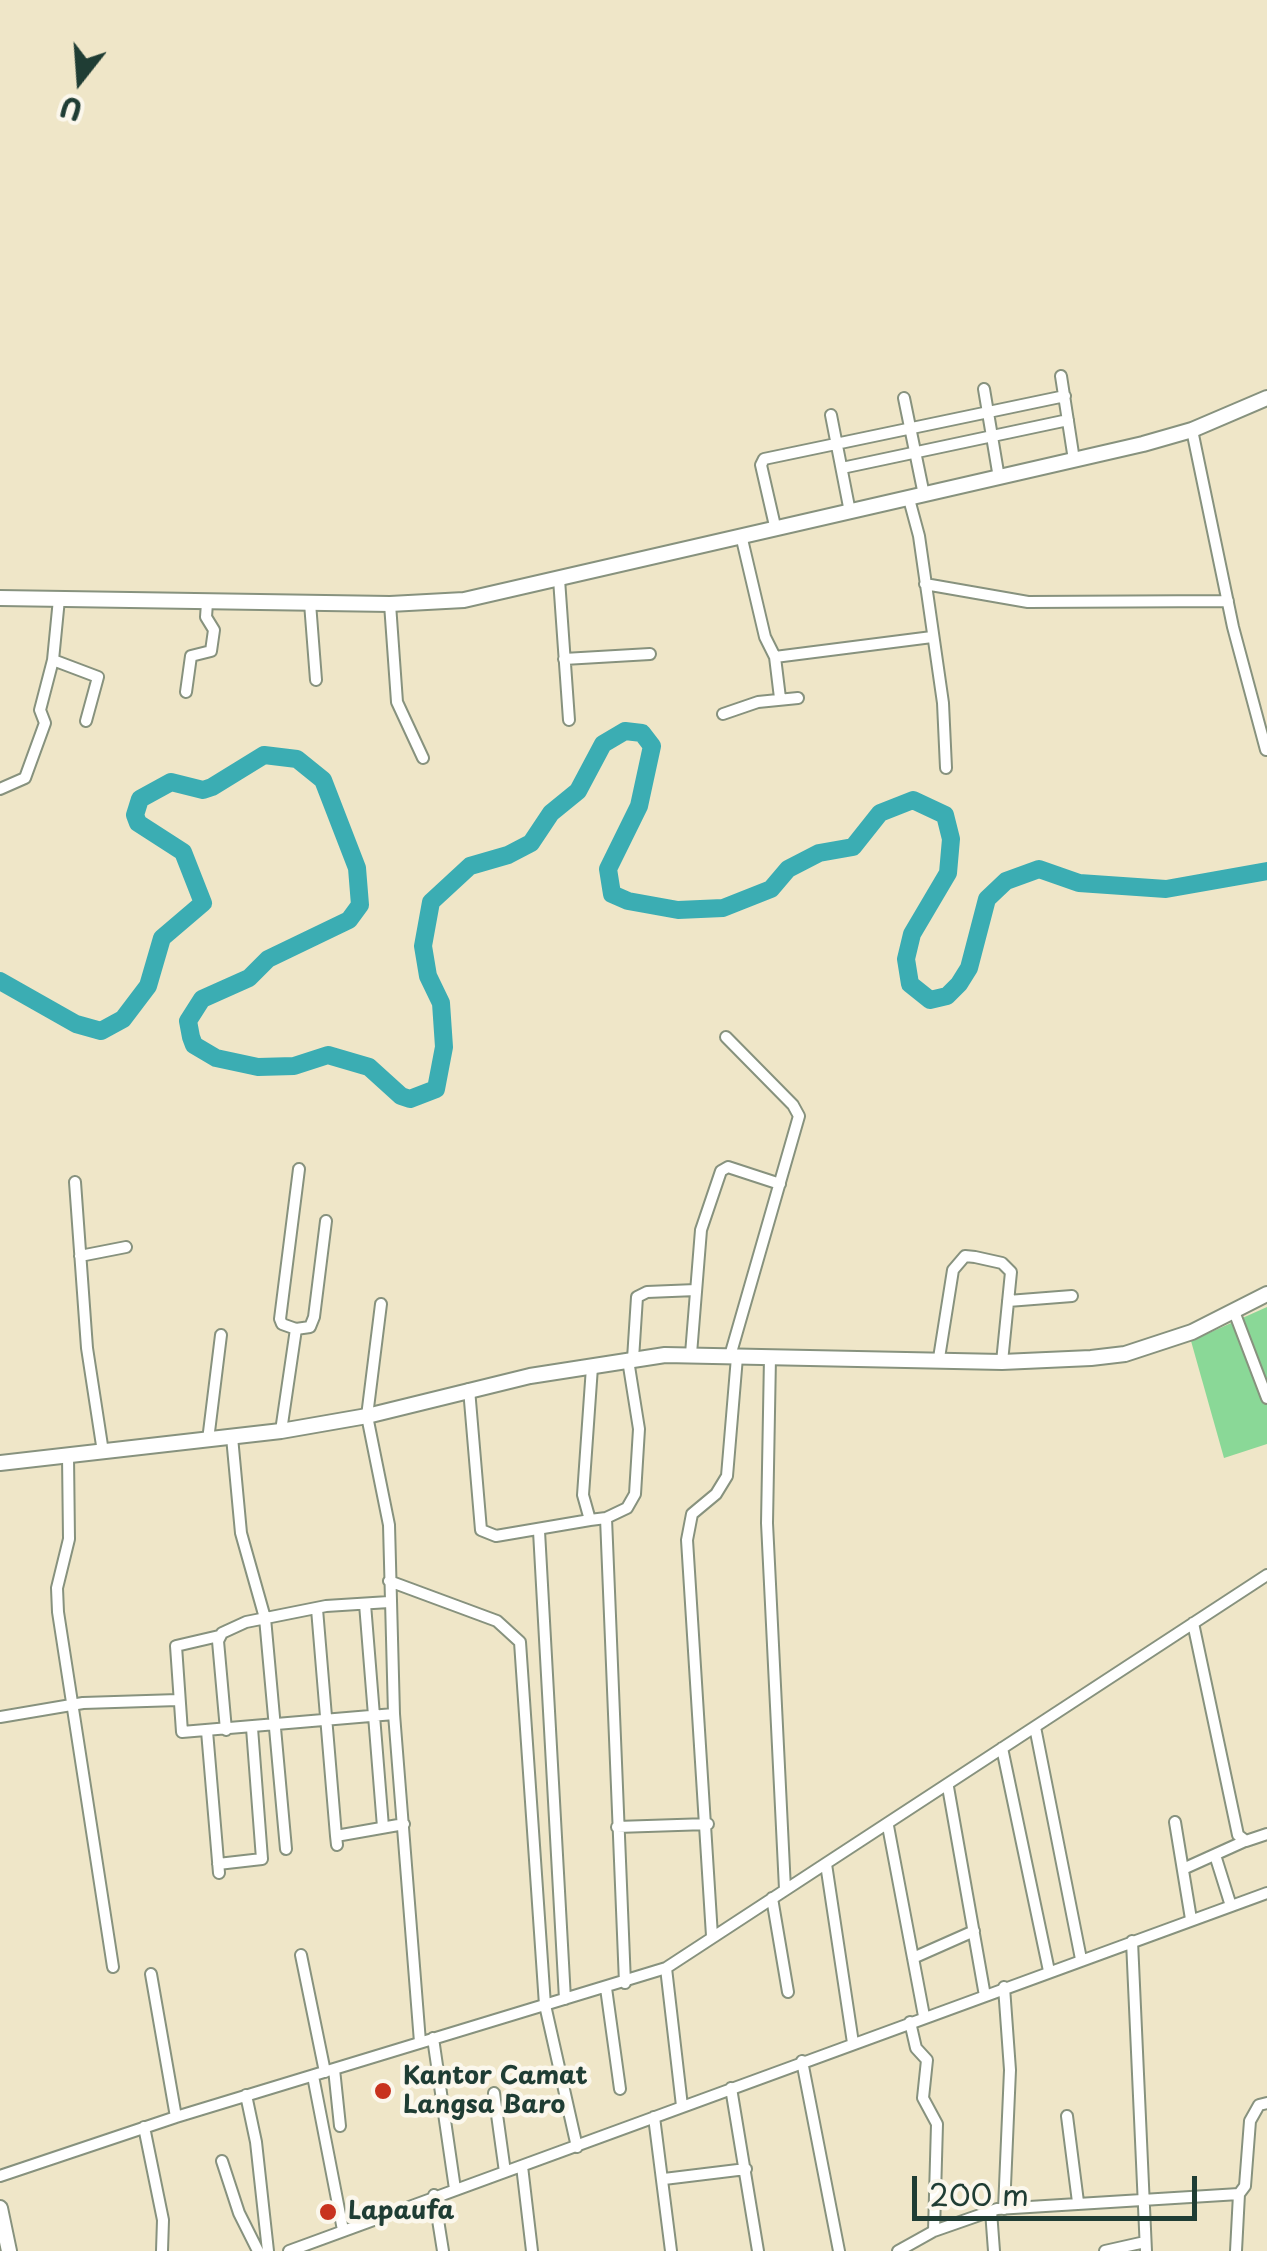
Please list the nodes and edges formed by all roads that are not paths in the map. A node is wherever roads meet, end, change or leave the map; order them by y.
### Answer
1 (1061, 376) dead end
2 (984, 389) dead end
3 (1065, 396) junction
4 (904, 398) dead end
5 (1267, 398) edge
6 (987, 412) junction
7 (831, 415) dead end
8 (1068, 420) junction
9 (909, 430) junction
10 (1192, 430) junction
11 (991, 437) junction
12 (838, 444) junction
13 (914, 453) junction
14 (1074, 460) junction
15 (842, 468) junction
16 (999, 478) junction
17 (916, 497) junction
18 (850, 512) junction
19 (775, 526) junction
20 (741, 535) junction
21 (559, 579) junction
22 (925, 584) junction
23 (0, 598) edge
24 (59, 598) junction
25 (1228, 601) junction
26 (208, 603) junction
27 (310, 603) junction
28 (390, 604) junction
29 (932, 636) junction
30 (650, 654) dead end
31 (776, 656) junction
32 (52, 660) junction
33 (564, 660) junction
34 (316, 680) dead end
35 (186, 692) dead end
36 (780, 698) junction
37 (798, 698) dead end
38 (723, 714) dead end
39 (86, 720) dead end
40 (569, 720) dead end
41 (1266, 750) edge
42 (423, 758) dead end
43 (946, 768) dead end
44 (0, 790) edge
45 (726, 1038) dead end
46 (299, 1169) dead end
47 (75, 1182) dead end
48 (780, 1184) junction
49 (326, 1221) dead end
50 (126, 1247) dead end
51 (80, 1256) junction
52 (696, 1290) junction
53 (1267, 1294) edge
54 (1072, 1296) dead end
55 (1008, 1300) junction
56 (381, 1304) dead end
57 (1235, 1314) junction
58 (296, 1329) junction
59 (221, 1335) dead end
60 (690, 1354) junction
61 (734, 1356) junction
62 (770, 1356) junction
63 (938, 1358) junction
64 (631, 1360) junction
65 (1002, 1362) junction
66 (592, 1367) junction
67 (470, 1389) junction
68 (1267, 1398) edge
69 (367, 1416) junction
70 (281, 1431) junction
71 (232, 1437) junction
72 (208, 1440) junction
73 (102, 1452) junction
74 (68, 1456) junction
75 (0, 1463) edge
76 (606, 1518) junction
77 (590, 1520) junction
78 (538, 1531) junction
79 (1267, 1575) edge
80 (389, 1581) junction
81 (388, 1602) junction
82 (365, 1604) junction
83 (317, 1608) junction
84 (266, 1618) junction
85 (1193, 1622) junction
86 (219, 1636) junction
87 (178, 1700) junction
88 (70, 1705) junction
89 (394, 1714) junction
90 (0, 1717) edge
91 (374, 1718) junction
92 (327, 1722) junction
93 (274, 1726) junction
94 (252, 1728) junction
95 (1035, 1728) junction
96 (226, 1730) junction
97 (207, 1731) junction
98 (1002, 1748) junction
99 (948, 1787) junction
100 (1174, 1822) dead end
101 (404, 1824) junction
102 (708, 1824) junction
103 (888, 1826) junction
104 (383, 1827) junction
105 (617, 1827) junction
106 (1267, 1834) edge
107 (1246, 1840) junction
108 (286, 1849) dead end
109 (1215, 1854) junction
110 (826, 1864) junction
111 (1183, 1869) junction
112 (784, 1889) junction
113 (1267, 1894) edge
114 (772, 1898) junction
115 (1230, 1906) junction
116 (1190, 1919) junction
117 (974, 1930) junction
118 (712, 1936) junction
119 (1132, 1941) junction
120 (301, 1955) dead end
121 (913, 1958) junction
122 (1081, 1959) junction
123 (113, 1967) dead end
124 (666, 1968) junction
125 (1048, 1971) junction
126 (151, 1974) dead end
127 (625, 1983) junction
128 (1004, 1987) junction
129 (606, 1988) junction
130 (788, 1992) dead end
131 (985, 1996) junction
132 (565, 2000) junction
133 (544, 2006) junction
134 (924, 2016) junction
135 (910, 2022) junction
136 (433, 2038) junction
137 (420, 2042) junction
138 (853, 2043) junction
139 (802, 2061) junction
140 (324, 2072) junction
141 (620, 2088) dead end
142 (731, 2088) junction
143 (494, 2093) dead end
144 (246, 2095) junction
145 (1267, 2102) edge
146 (682, 2106) junction
147 (1067, 2116) dead end
148 (176, 2117) junction
149 (654, 2117) junction
150 (340, 2126) dead end
151 (144, 2128) junction
152 (578, 2147) junction
153 (222, 2161) dead end
154 (522, 2166) junction
155 (746, 2168) junction
156 (505, 2172) junction
157 (0, 2176) edge
158 (664, 2179) junction
159 (455, 2188) junction
160 (1239, 2194) junction
161 (434, 2196) junction
162 (1141, 2200) junction
163 (1078, 2202) junction
164 (0, 2208) edge
165 (997, 2210) junction
166 (3, 2230) edge
167 (342, 2230) junction
168 (934, 2231) junction
169 (1146, 2247) edge
170 (9, 2251) edge
171 (162, 2251) edge
172 (258, 2251) edge
173 (268, 2251) edge
174 (288, 2251) edge
175 (443, 2251) edge
176 (532, 2251) edge
177 (671, 2251) edge
178 (758, 2251) edge
179 (840, 2251) edge
180 (898, 2251) edge
181 (994, 2251) edge
182 (1104, 2251) edge
183 (1236, 2251) edge

1 - 3 street
2 - 6 street
3 - 6 street
3 - 8 street
4 - 9 street
5 - 10 street
6 - 9 street
6 - 11 street
7 - 12 street
8 - 11 street
8 - 14 street
9 - 12 street
9 - 13 street
10 - 14 street
10 - 25 street
11 - 13 street
11 - 16 street
12 - 15 street
12 - 19 street
13 - 15 street
13 - 17 street
14 - 16 street
15 - 18 street
16 - 17 street
17 - 18 street
17 - 22 street
18 - 19 street
19 - 20 street
20 - 21 street
20 - 31 street
21 - 28 street
21 - 33 street
22 - 25 street
22 - 29 street
23 - 24 street
24 - 26 street
24 - 32 street
25 - 41 street
26 - 27 street
26 - 35 street
27 - 28 street
27 - 34 street
28 - 42 street
29 - 31 street
29 - 43 street
30 - 33 street
31 - 36 street
32 - 39 street
32 - 44 street
33 - 40 street
36 - 37 street
36 - 38 street
45 - 48 street
46 - 58 street
47 - 51 street
48 - 52 street
48 - 61 street
49 - 58 street
50 - 51 street
51 - 73 street
52 - 60 street
52 - 64 street
53 - 57 street
54 - 55 street
55 - 63 street
55 - 65 street
56 - 69 street
57 - 65 street
57 - 68 street
58 - 70 street
59 - 72 street
60 - 61 street
60 - 64 street
61 - 62 street
61 - 102 street
62 - 63 street
62 - 112 street
63 - 65 street
64 - 66 street
64 - 76 street
66 - 67 street
66 - 77 street
67 - 69 street
67 - 78 street
69 - 70 street
69 - 80 street
70 - 71 street
71 - 72 street
71 - 84 street
72 - 73 street
73 - 74 street
74 - 75 street
74 - 88 street
76 - 77 street
76 - 105 street
77 - 78 street
78 - 132 street
79 - 85 street
80 - 81 street
80 - 133 street
81 - 82 street
81 - 89 street
82 - 83 street
82 - 91 street
83 - 84 street
83 - 92 street
84 - 86 street
84 - 93 street
85 - 95 street
85 - 107 street
86 - 87 street
86 - 96 street
87 - 88 street
87 - 97 street
88 - 90 street
88 - 123 street
89 - 91 street
89 - 101 street
91 - 92 street
91 - 104 street
92 - 93 street
92 - 104 street
93 - 94 street
93 - 108 street
94 - 96 street
94 - 97 street
95 - 98 street
95 - 122 street
96 - 97 street
98 - 99 street
98 - 125 street
99 - 103 street
99 - 117 street
100 - 111 street
101 - 104 street
101 - 137 street
102 - 105 street
102 - 118 street
103 - 110 street
103 - 121 street
105 - 127 street
106 - 107 street
107 - 109 street
109 - 111 street
109 - 115 street
110 - 112 street
110 - 138 street
111 - 116 street
112 - 114 street
113 - 115 street
114 - 118 street
114 - 130 street
115 - 116 street
116 - 119 street
117 - 121 street
117 - 131 street
118 - 124 street
119 - 122 street
119 - 162 street
120 - 140 street
121 - 134 street
122 - 125 street
124 - 127 street
124 - 146 street
125 - 128 street
126 - 148 street
127 - 129 street
128 - 131 street
128 - 165 street
129 - 132 street
129 - 141 street
131 - 134 street
132 - 133 street
133 - 136 street
133 - 152 street
134 - 135 street
135 - 138 street
135 - 168 street
136 - 137 street
136 - 159 street
137 - 140 street
138 - 139 street
139 - 142 street
139 - 179 street
140 - 144 street
140 - 150 street
140 - 167 street
142 - 146 street
142 - 155 street
143 - 156 street
144 - 148 street
144 - 173 street
145 - 160 street
146 - 149 street
147 - 163 street
148 - 151 street
149 - 152 street
149 - 158 street
151 - 157 street
151 - 171 street
152 - 154 street
153 - 172 street
154 - 156 street
154 - 176 street
155 - 158 street
155 - 178 street
156 - 159 street
158 - 177 street
159 - 161 street
160 - 162 street
160 - 183 street
161 - 167 street
161 - 175 street
162 - 163 street
162 - 169 street
163 - 165 street
164 - 166 street
165 - 168 street
165 - 181 street
166 - 170 street
167 - 174 street
168 - 180 street
169 - 182 street

